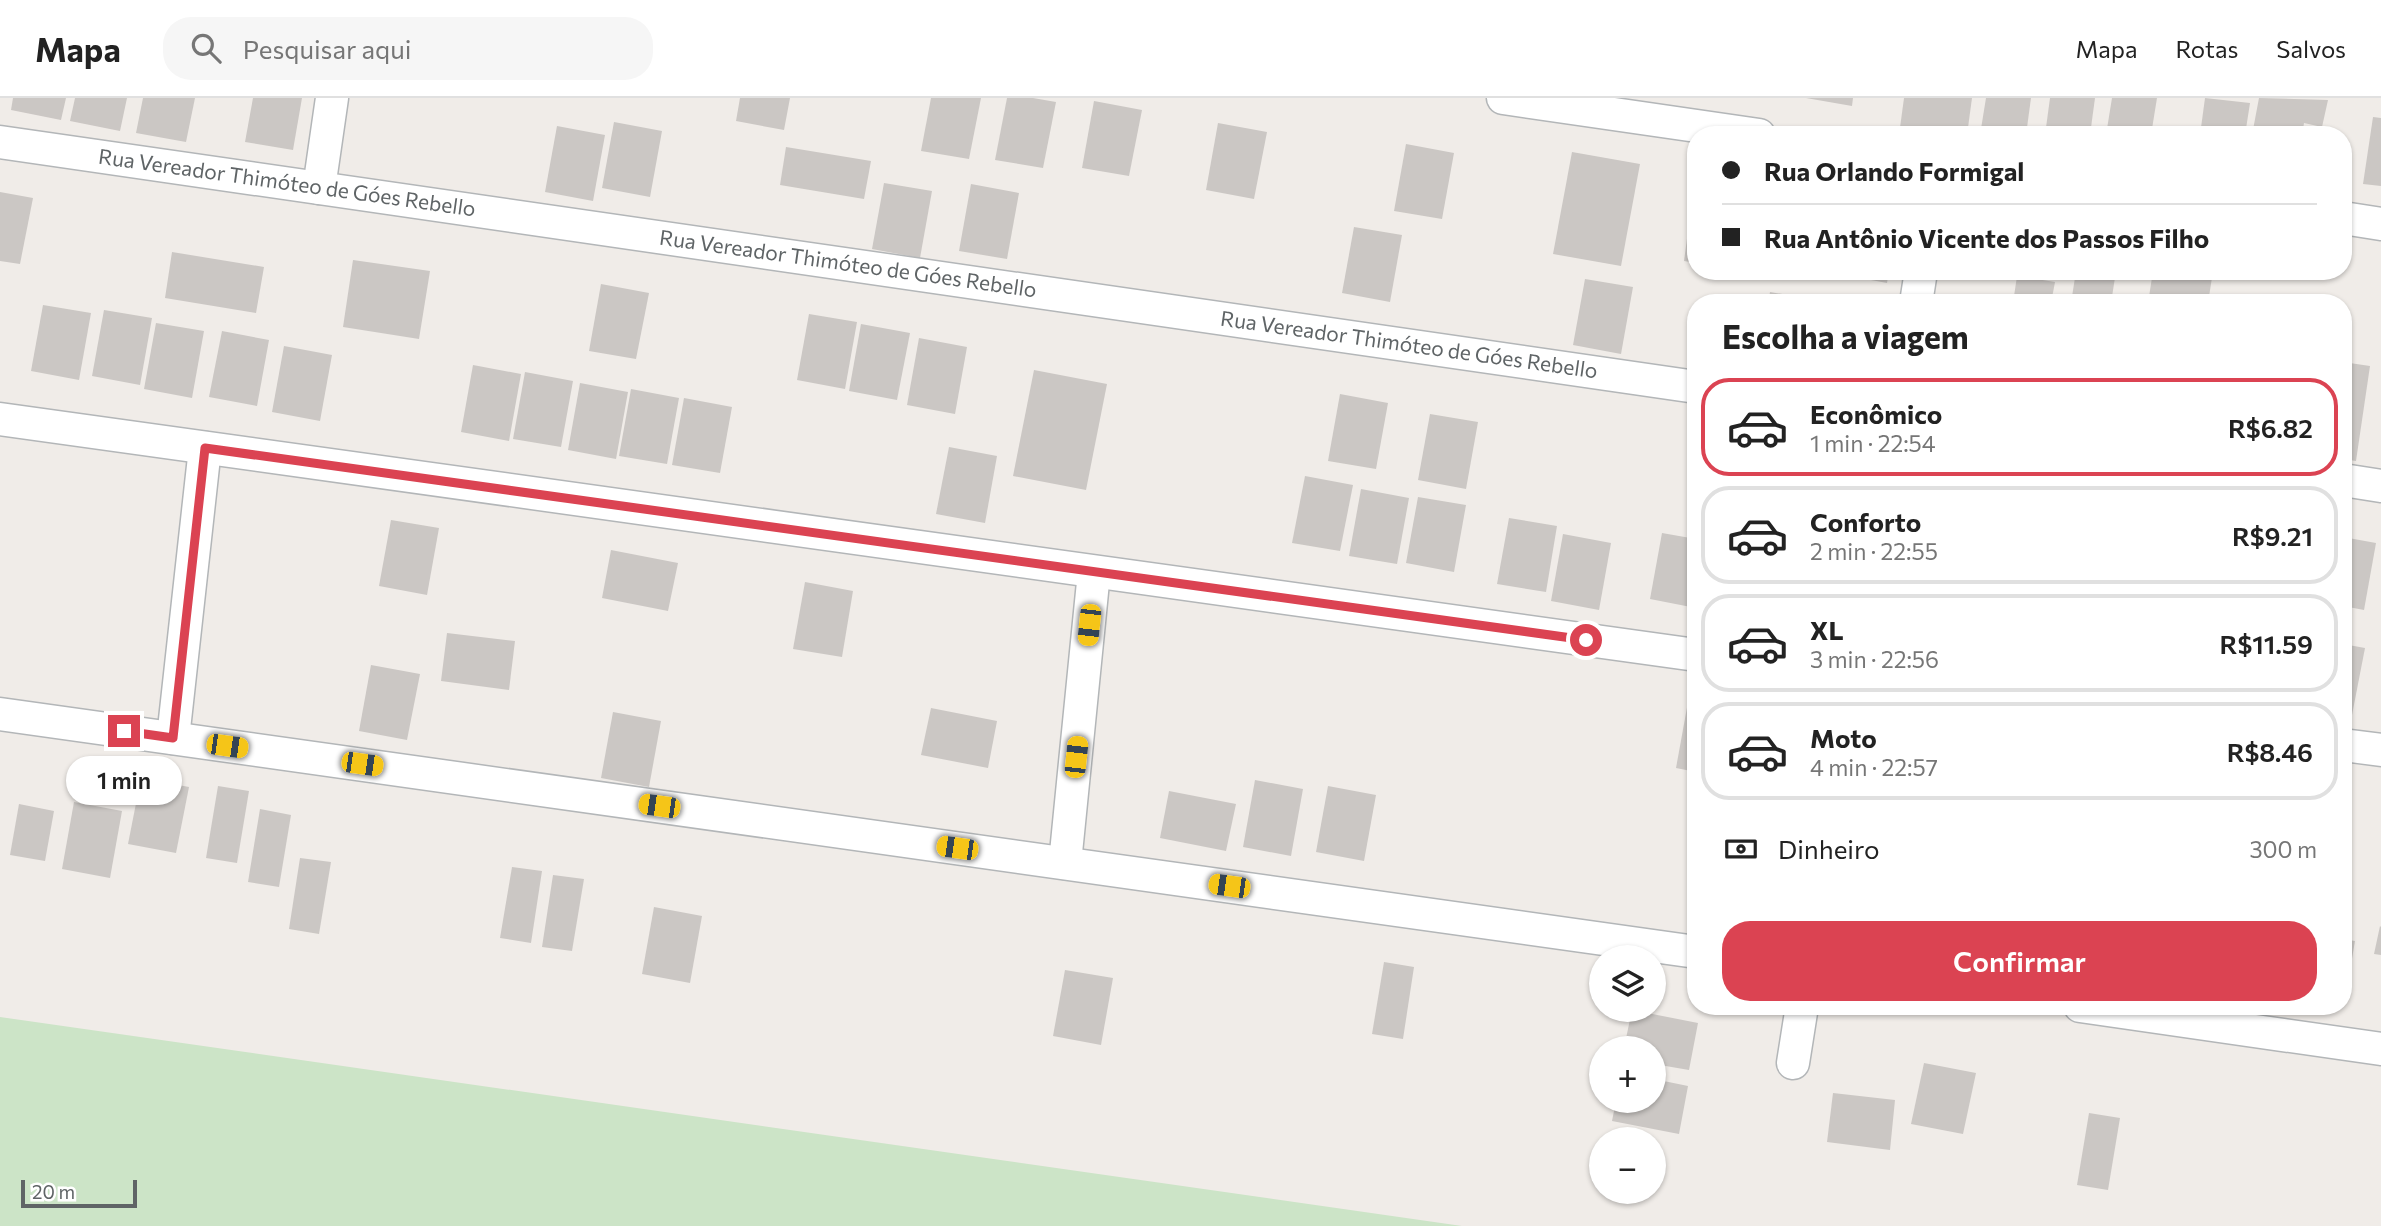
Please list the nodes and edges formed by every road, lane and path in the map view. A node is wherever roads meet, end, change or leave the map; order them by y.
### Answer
1 (332, 98) edge
2 (1503, 98) edge
3 (1697, 126) edge
4 (0, 142) edge
5 (319, 188) junction
6 (2352, 219) edge
7 (2381, 224) edge
8 (1687, 386) edge
9 (0, 419) edge
10 (205, 448) junction
11 (2352, 481) edge
12 (2381, 486) edge
13 (1094, 572) junction
14 (1687, 654) edge
15 (0, 713) edge
16 (173, 738) junction
17 (2352, 746) edge
18 (2381, 750) edge
19 (1065, 863) junction
20 (1687, 951) edge
21 (1801, 1015) edge
22 (2143, 1015) edge
23 (2381, 1049) edge
24 (1793, 1063) dead end

1 - 5 street
2 - 3 street
4 - 5 street, Rua Vereador Thimóteo de Góes Rebello
5 - 8 street, Rua Vereador Thimóteo de Góes Rebello
6 - 7 street
9 - 10 street
10 - 13 street
10 - 16 street
11 - 12 street
13 - 14 street
13 - 19 street
15 - 16 street
16 - 19 street
17 - 18 street
19 - 20 street
21 - 24 street
22 - 23 street

